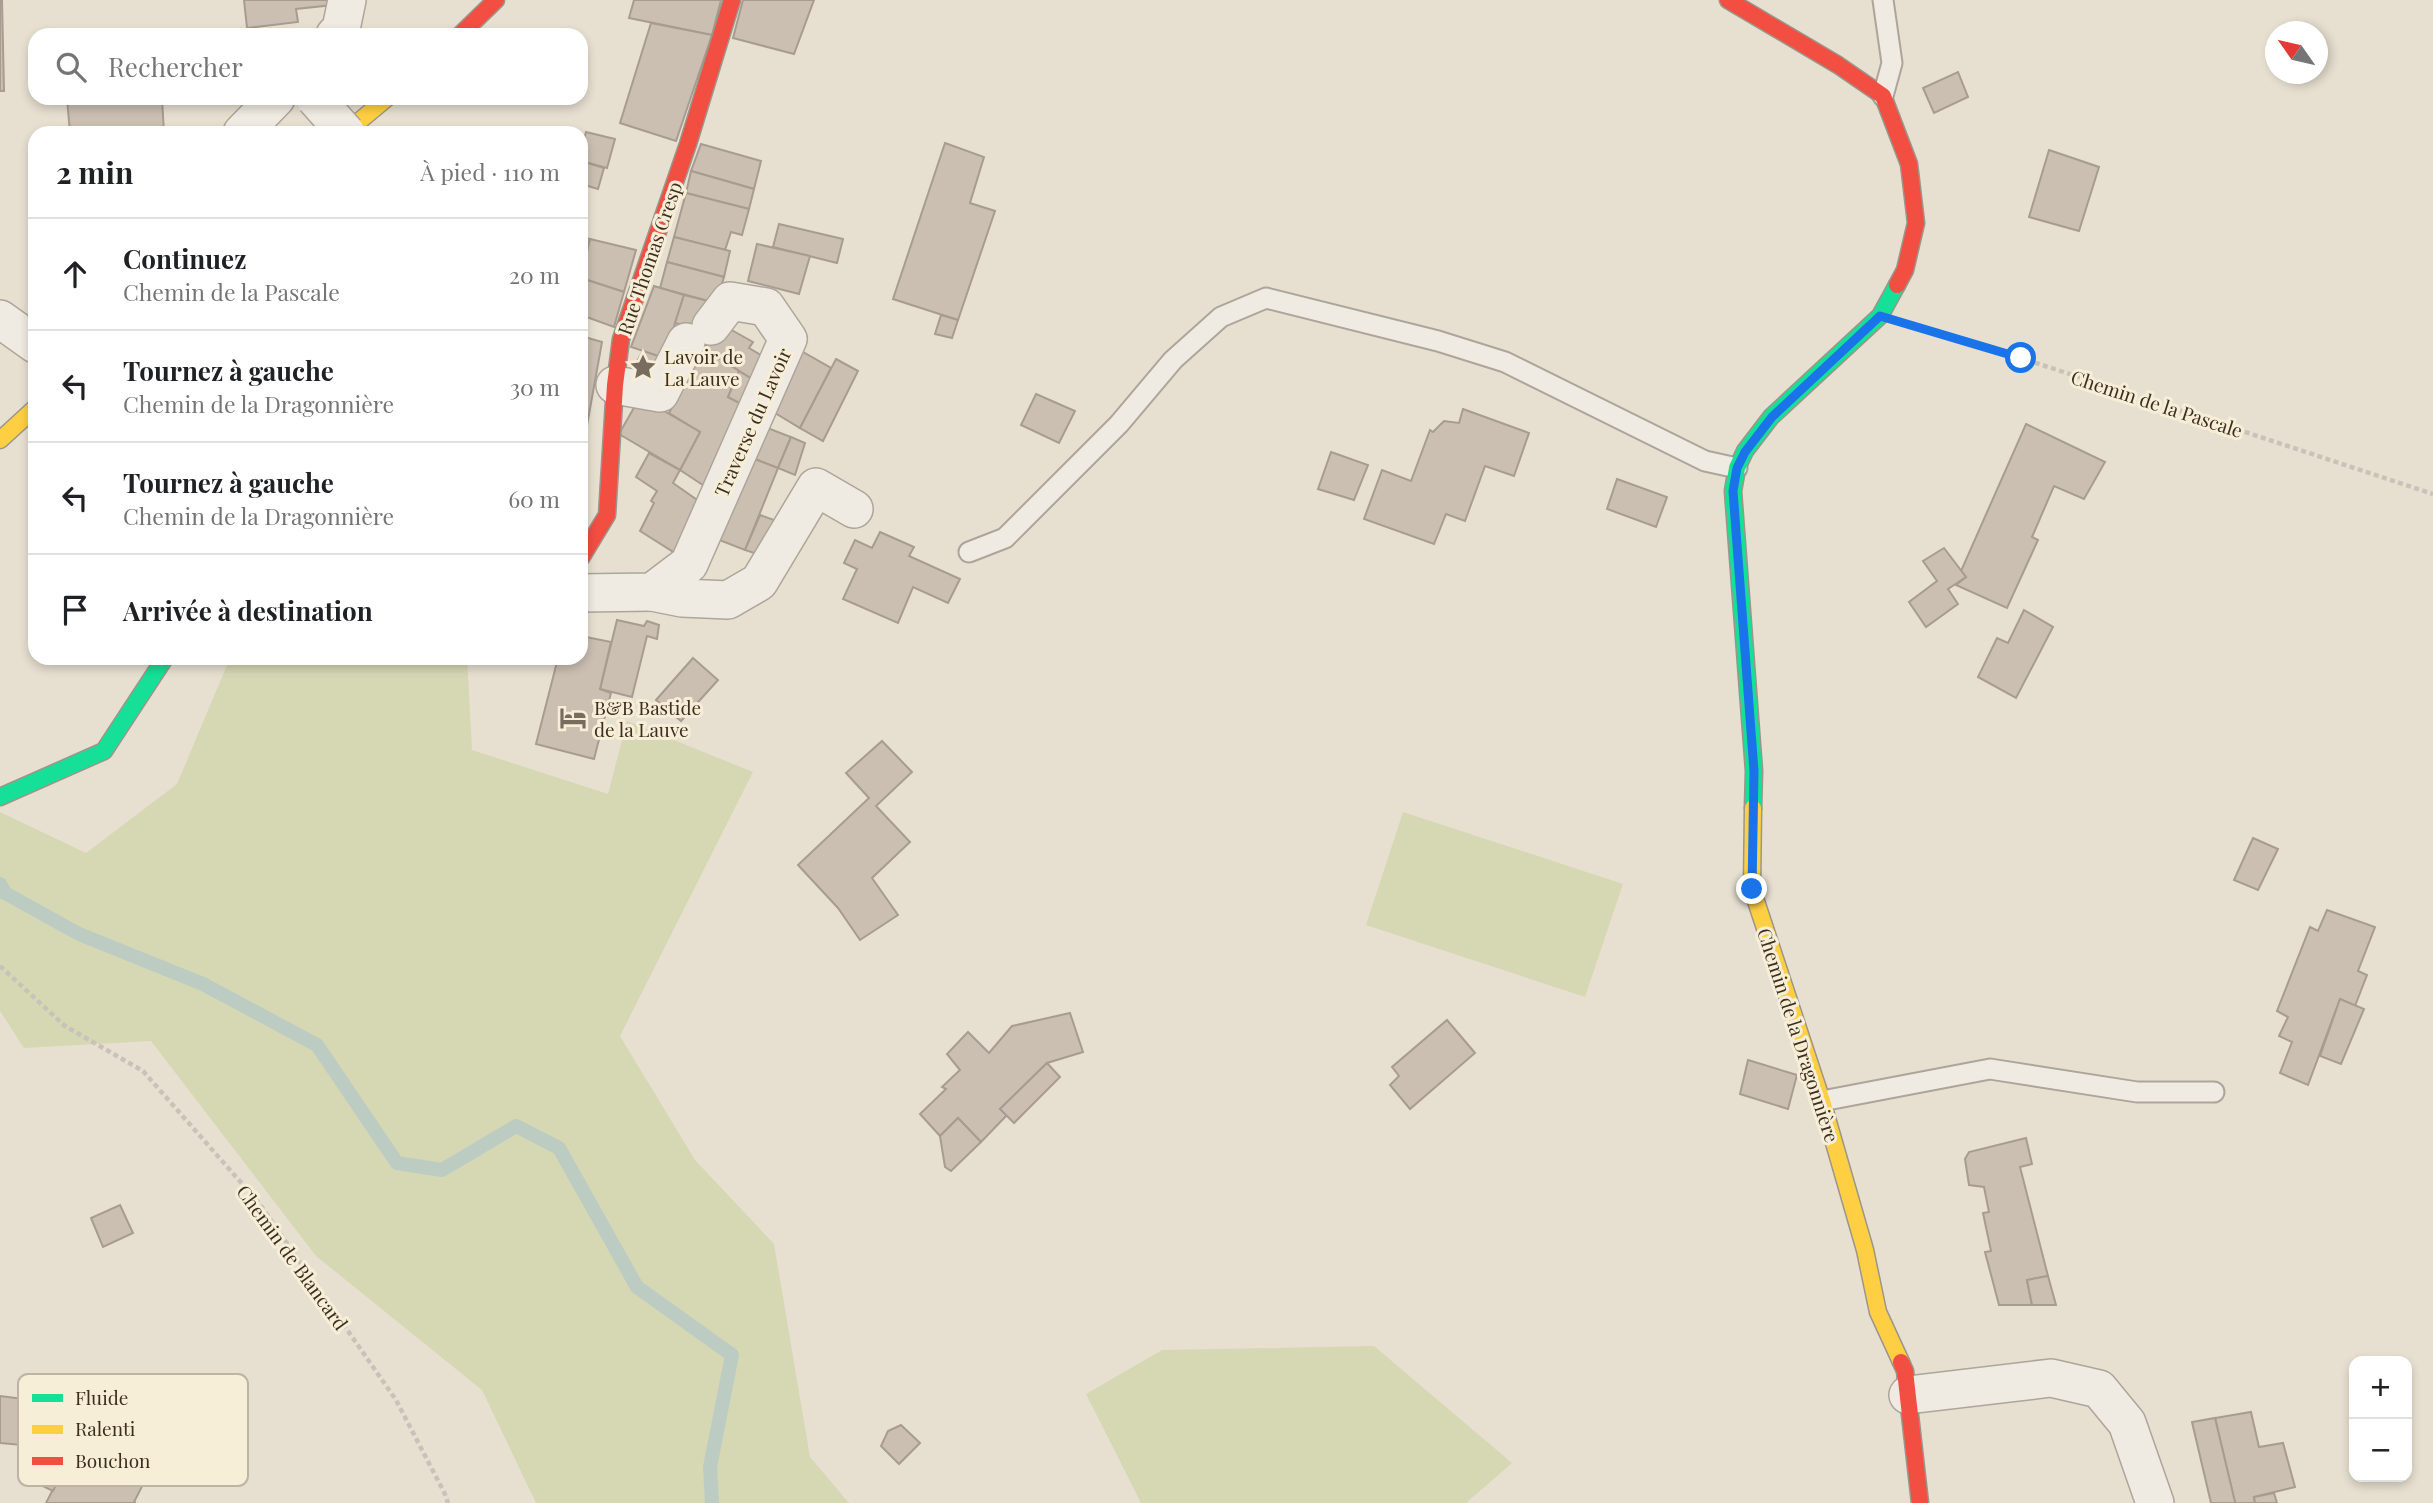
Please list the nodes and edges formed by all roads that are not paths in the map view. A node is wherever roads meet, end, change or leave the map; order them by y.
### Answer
1 (347, 0) edge
2 (496, 0) edge
3 (733, 0) edge
4 (1728, 0) edge
5 (1883, 0) edge
6 (341, 28) edge
7 (467, 28) edge
8 (1883, 96) junction
9 (269, 105) edge
10 (321, 105) edge
11 (379, 105) edge
12 (249, 126) edge
13 (340, 126) edge
14 (354, 126) edge
15 (0, 319) edge
16 (28, 339) edge
17 (615, 385) junction
18 (28, 414) edge
19 (0, 440) edge
20 (1737, 468) junction
21 (854, 509) dead end
22 (588, 546) edge
23 (969, 552) dead end
24 (652, 592) junction
25 (588, 593) edge
26 (160, 665) edge
27 (0, 797) edge
28 (2214, 1092) dead end
29 (1822, 1101) junction
30 (1908, 1395) junction
31 (1920, 1503) edge
32 (2155, 1503) edge

1 - 6 street
2 - 7 street
3 - 17 street, Rue Thomas Cresp
4 - 8 street
5 - 8 lane
8 - 20 street, Chemin de la Dragonnière
9 - 12 street
10 - 13 street, bridge
11 - 14 street
15 - 16 street
17 - 22 street, Rue Thomas Cresp
17 - 24 street, Traverse du Lavoir
18 - 19 street
20 - 23 lane
20 - 29 street, Chemin de la Dragonnière
21 - 24 street
24 - 25 street
26 - 27 street
28 - 29 lane
29 - 30 street, Chemin de la Dragonnière
30 - 31 street, Chemin de la Dragonnière
30 - 32 street

